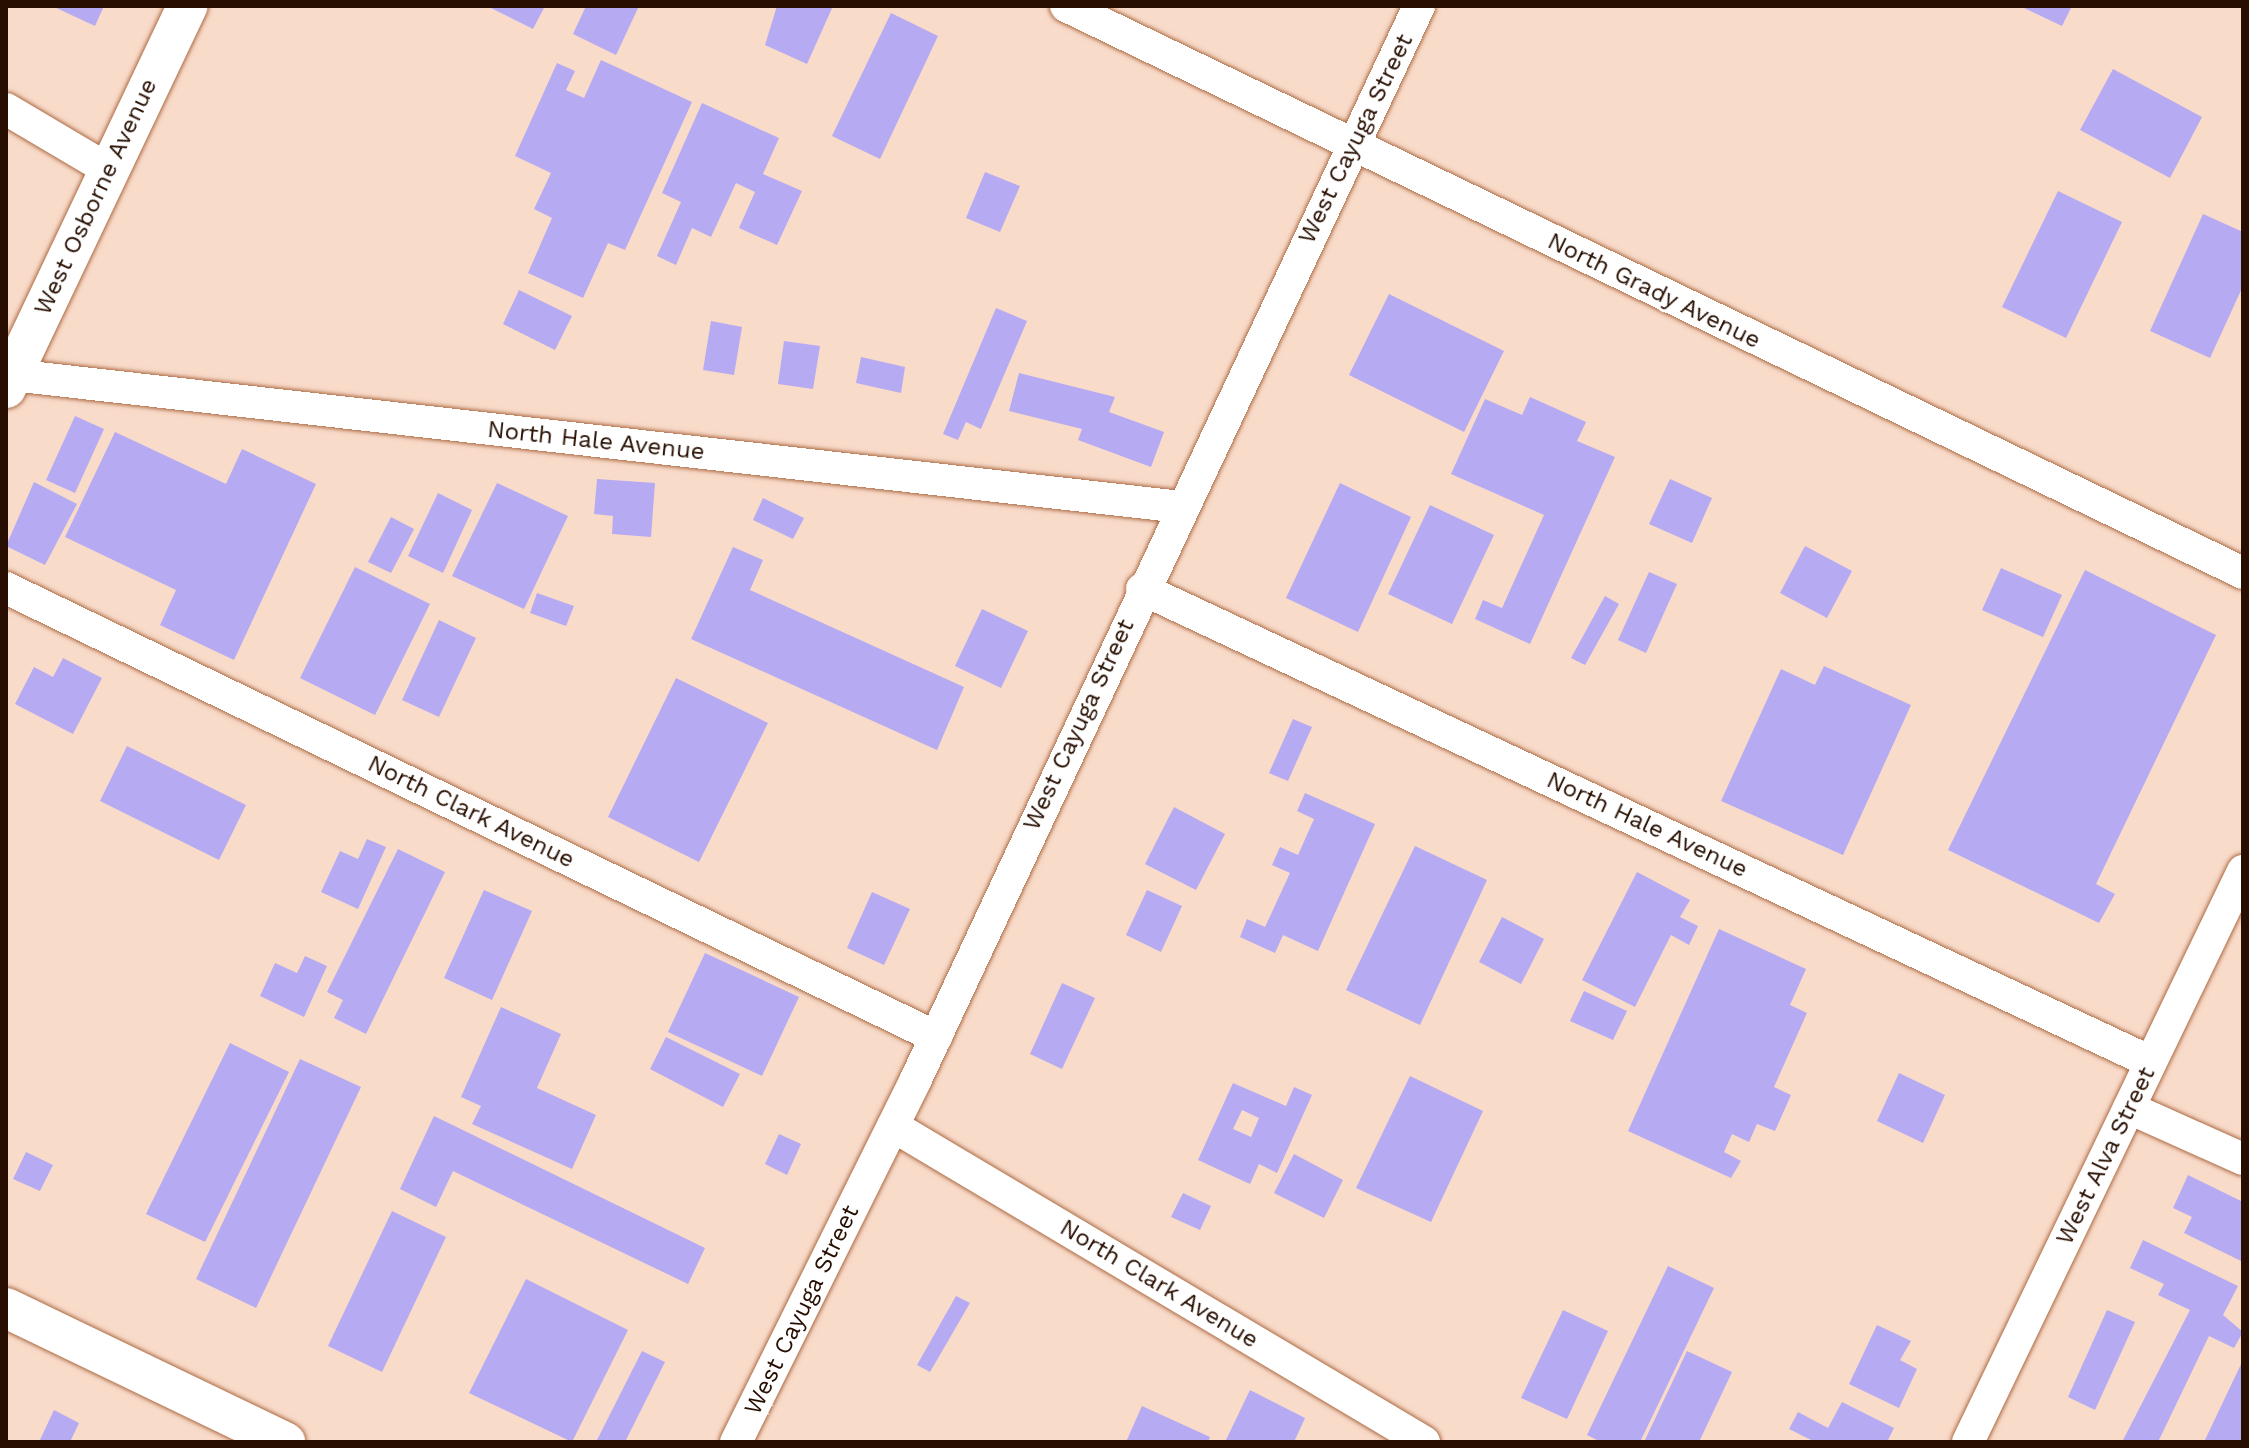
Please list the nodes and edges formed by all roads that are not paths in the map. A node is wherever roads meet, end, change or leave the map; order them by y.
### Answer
1 (187, 6) edge
2 (1066, 6) edge
3 (1419, 6) edge
4 (6, 109) edge
5 (1352, 146) junction
6 (109, 170) junction
7 (9, 382) edge
8 (1181, 507) junction
9 (2243, 573) edge
10 (6, 588) edge
11 (1142, 589) junction
12 (2243, 871) edge
13 (936, 1037) junction
14 (2151, 1062) junction
15 (2129, 1108) junction
16 (893, 1126) junction
17 (2243, 1159) edge
18 (6, 1308) edge
19 (285, 1442) edge
20 (736, 1442) edge
21 (1424, 1442) edge
22 (1968, 1442) edge

1 - 6 street, West Osborne Avenue
2 - 5 street, North Grady Avenue
3 - 5 street, West Cayuga Street
4 - 6 street
5 - 8 street, West Cayuga Street
5 - 9 street, North Grady Avenue
6 - 7 street, West Osborne Avenue
7 - 8 street, North Hale Avenue
8 - 11 street, West Cayuga Street
10 - 13 street, North Clark Avenue
11 - 13 street, West Cayuga Street
11 - 14 street, North Hale Avenue
12 - 14 street, West Alva Street
13 - 16 street, West Cayuga Street
14 - 15 street, West Alva Street
15 - 17 street
15 - 22 street, West Alva Street
16 - 20 street, West Cayuga Street
16 - 21 street, North Clark Avenue
18 - 19 street

